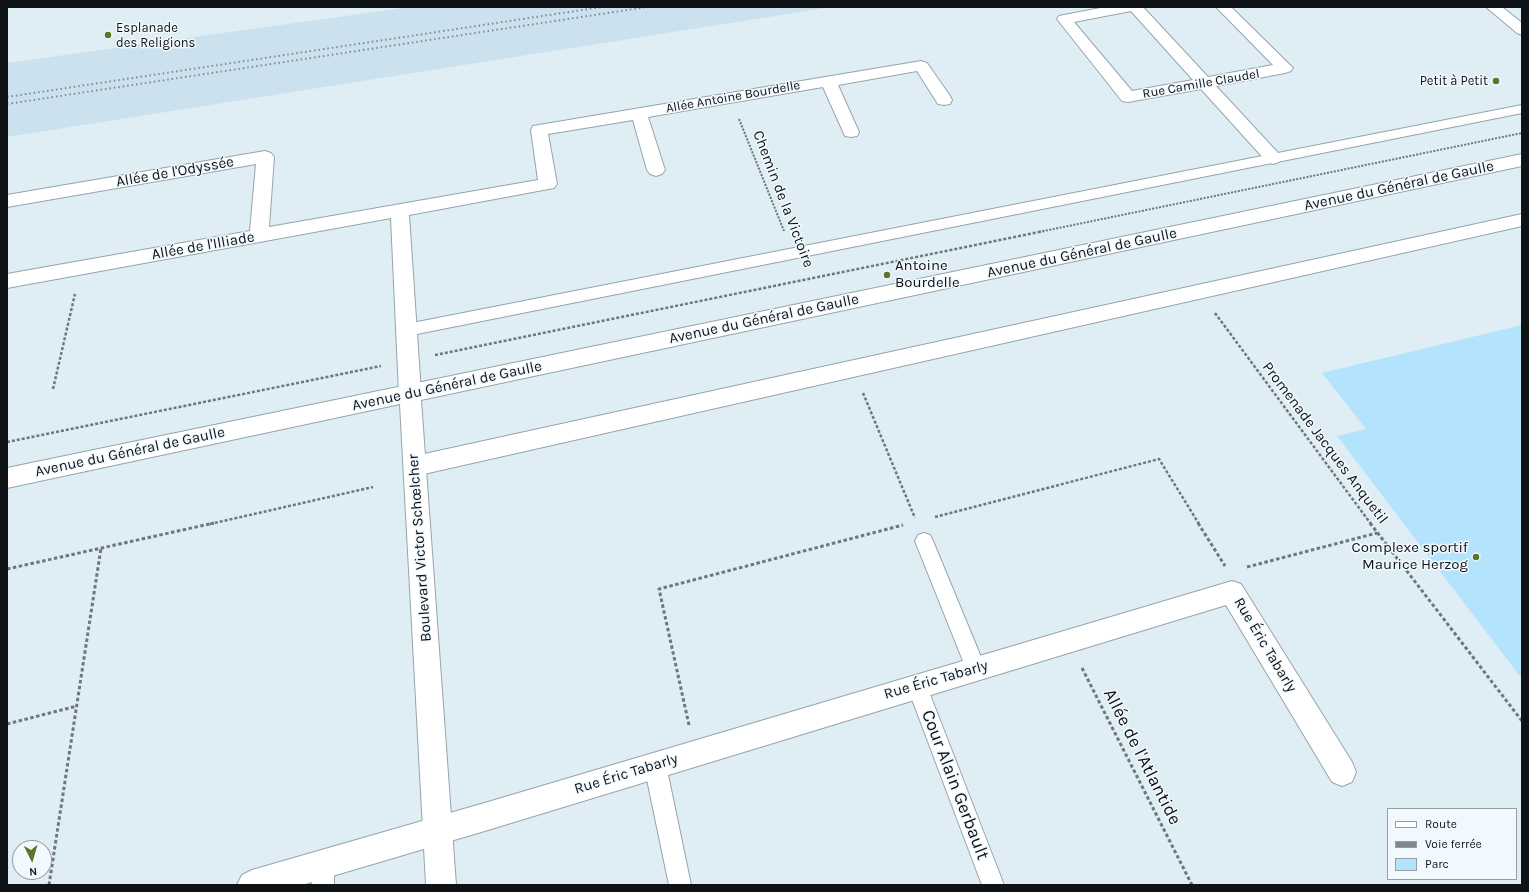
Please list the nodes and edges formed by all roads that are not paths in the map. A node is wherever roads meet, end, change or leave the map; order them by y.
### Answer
1 (1131, 7) edge
2 (1135, 7) edge
3 (1223, 7) edge
4 (1493, 7) edge
5 (1522, 30) edge
6 (828, 81) junction
7 (1205, 83) junction
8 (944, 100) dead end
9 (1522, 108) edge
10 (639, 113) junction
11 (852, 132) dead end
12 (1273, 158) junction
13 (1522, 160) edge
14 (656, 170) dead end
15 (7, 201) edge
16 (400, 210) junction
17 (1522, 220) edge
18 (259, 236) junction
19 (7, 281) edge
20 (407, 330) junction
21 (410, 393) junction
22 (415, 466) junction
23 (7, 478) edge
24 (924, 541) road end
25 (976, 669) junction
26 (917, 686) junction
27 (655, 765) junction
28 (1342, 772) dead end
29 (437, 831) junction
30 (323, 875) edge
31 (252, 885) edge
32 (441, 885) edge
33 (680, 885) edge
34 (993, 885) edge

1 - 7 street, Rue Camille Claudel
2 - 7 street
3 - 7 street, Rue Camille Claudel
4 - 5 street
6 - 8 street, Allée Antoine Bourdelle
6 - 10 street, Allée Antoine Bourdelle
6 - 11 street
7 - 12 street
9 - 12 lane
10 - 14 street
10 - 16 street, Allée Antoine Bourdelle
12 - 20 lane
13 - 21 street, Avenue du Général de Gaulle
15 - 18 street, Allée de l'Odyssée
16 - 18 street, Allée de l'Illiade
16 - 20 street, Boulevard Victor Schœlcher
17 - 22 street
18 - 19 street, Allée de l'Illiade
20 - 21 street, Boulevard Victor Schœlcher
21 - 22 street, Boulevard Victor Schœlcher
21 - 23 street, Avenue du Général de Gaulle
22 - 29 street, Boulevard Victor Schœlcher
24 - 25 lane
25 - 26 street, Rue Éric Tabarly
25 - 28 street, Rue Éric Tabarly
26 - 27 street, Rue Éric Tabarly
26 - 34 lane, Cour Alain Gerbault
27 - 29 street, Rue Éric Tabarly
27 - 33 lane
29 - 30 street, Rue Éric Tabarly
29 - 32 street, Boulevard Victor Schœlcher
30 - 31 street, Rue Éric Tabarly

